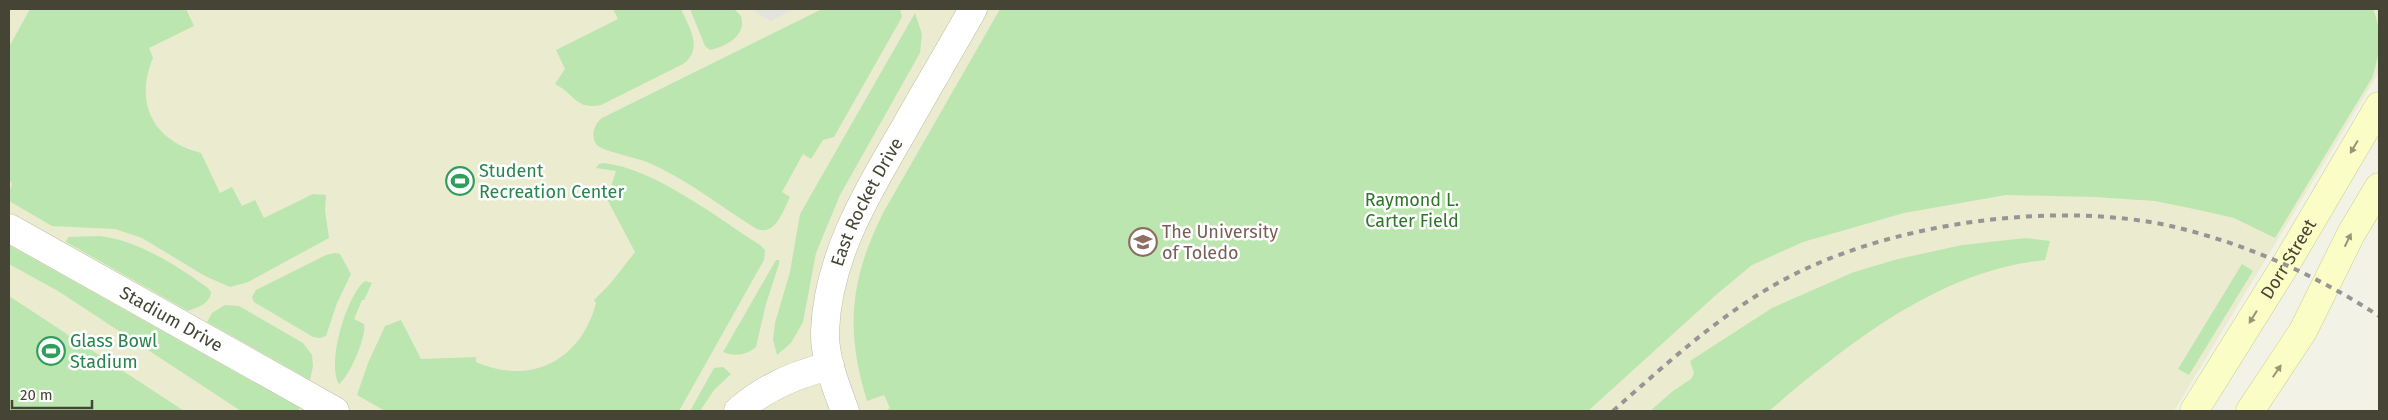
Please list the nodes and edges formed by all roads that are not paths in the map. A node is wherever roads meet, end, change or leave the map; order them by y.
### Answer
1 (973, 9) edge
2 (2379, 106) edge
3 (2379, 187) edge
4 (9, 228) edge
5 (830, 366) junction
6 (335, 411) edge
7 (738, 411) edge
8 (846, 411) edge
9 (2194, 411) edge
10 (2250, 411) edge

1 - 5 street, East Rocket Drive
2 -> 9 main road, Dorr Street
10 -> 3 main road
4 - 6 street, Stadium Drive
5 - 7 street
5 - 8 street, East Rocket Drive

